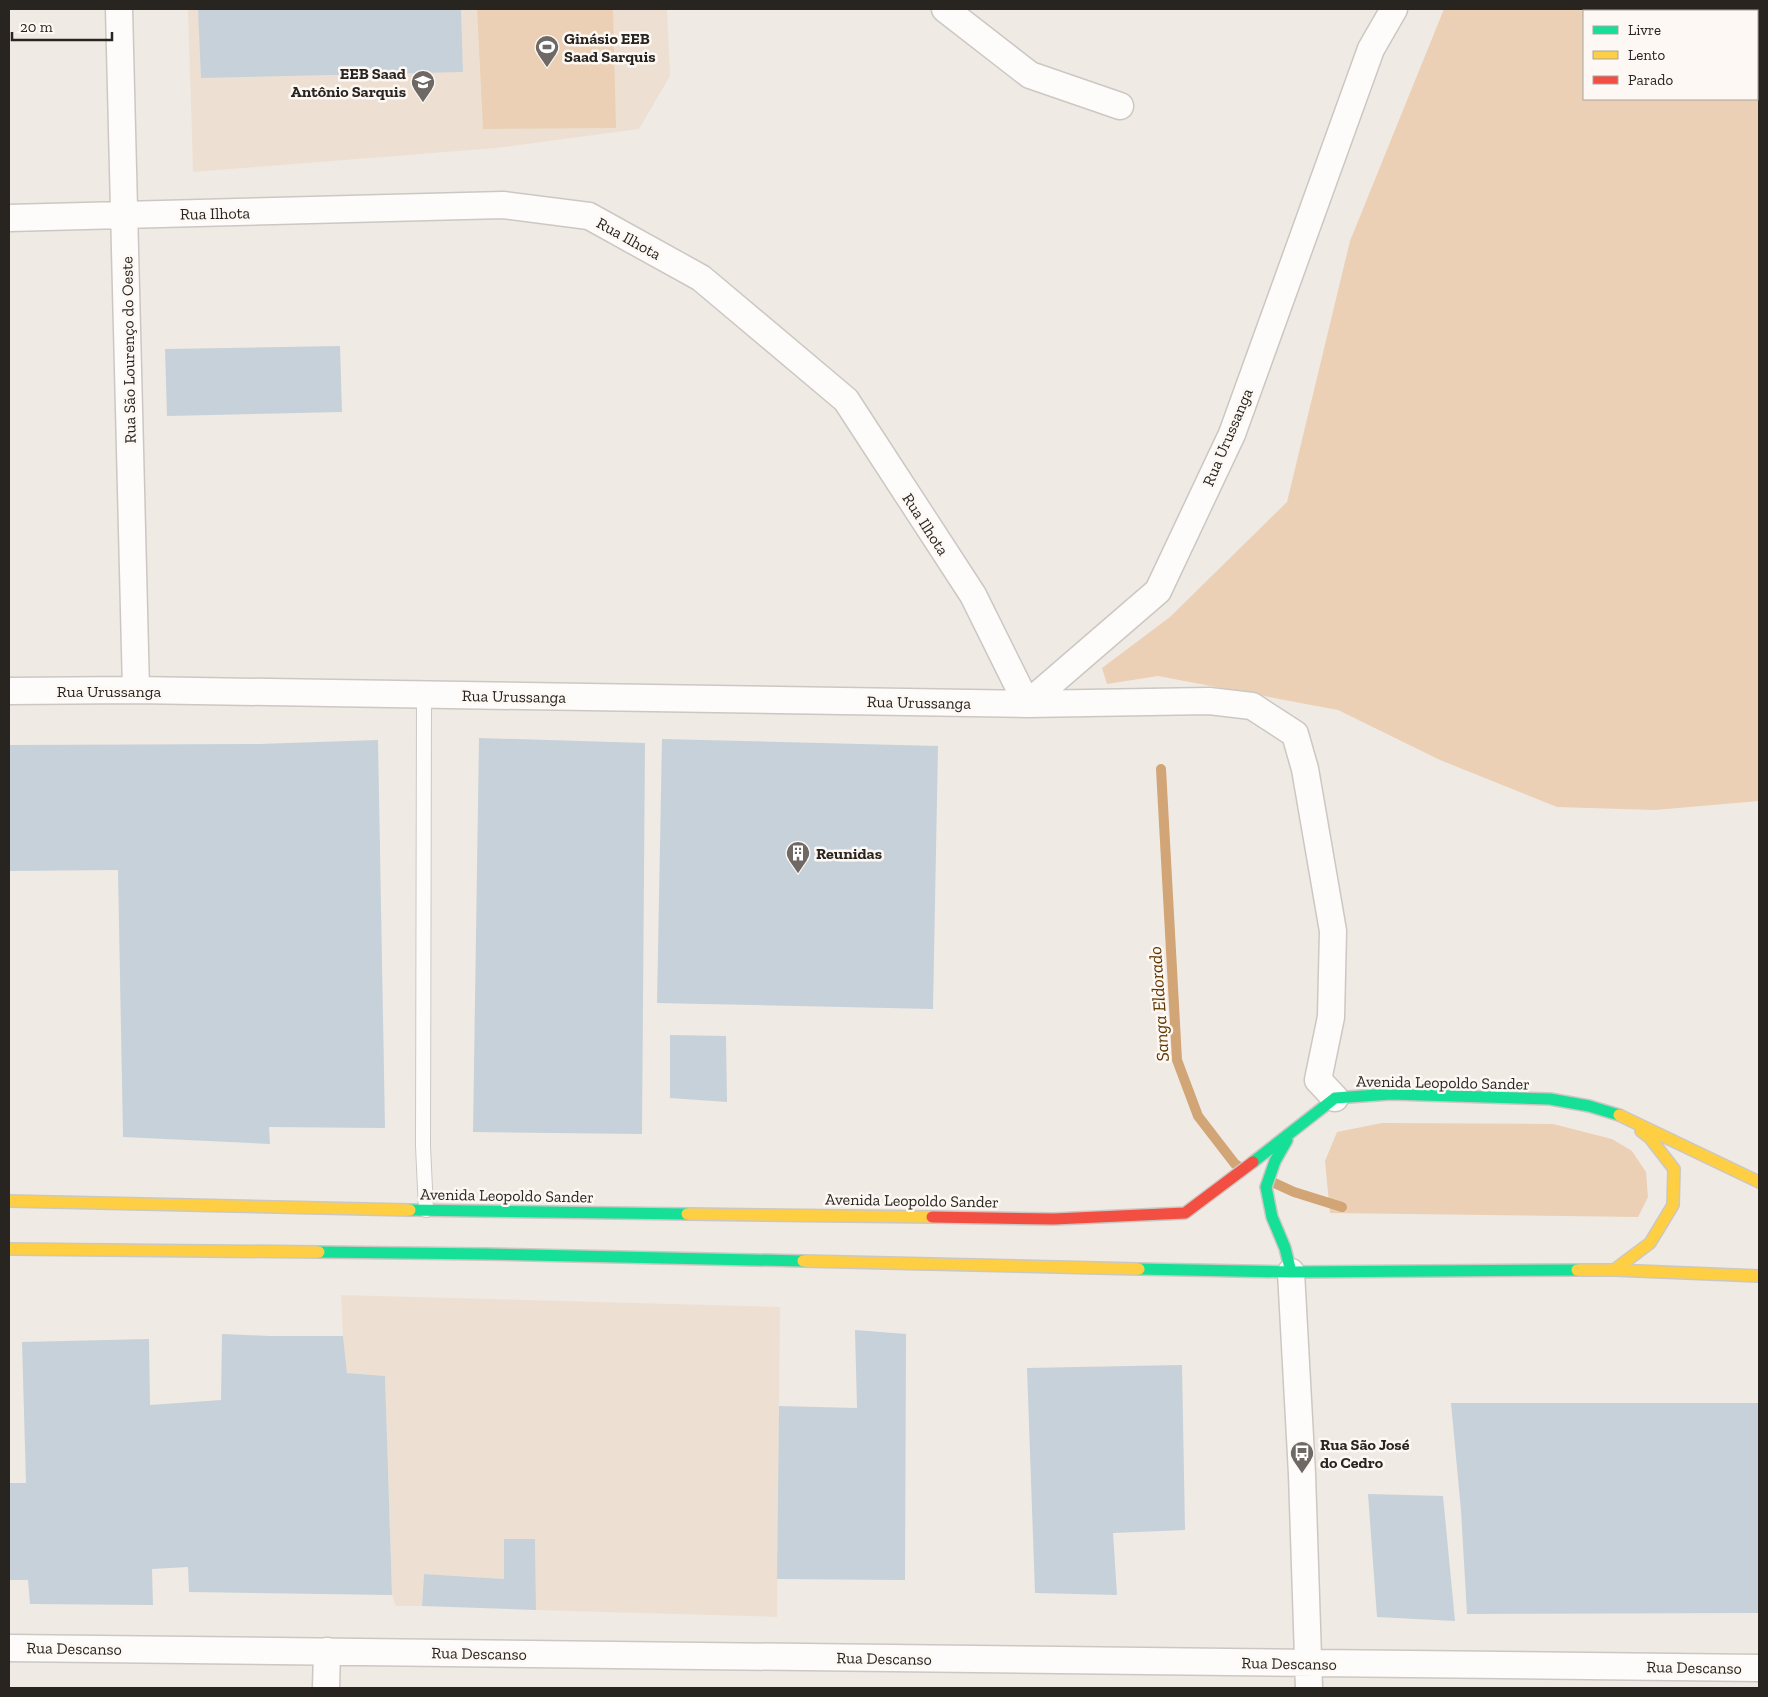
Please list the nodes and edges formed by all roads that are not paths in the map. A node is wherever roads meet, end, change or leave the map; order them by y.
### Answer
1 (119, 9) edge
2 (945, 9) edge
3 (1394, 9) edge
4 (1120, 106) dead end
5 (124, 215) junction
6 (9, 218) edge
7 (9, 690) edge
8 (136, 690) junction
9 (424, 695) junction
10 (1027, 704) junction
11 (1335, 1098) junction
12 (1624, 1116) junction
13 (1290, 1134) junction
14 (1759, 1182) edge
15 (9, 1201) edge
16 (426, 1210) junction
17 (9, 1249) edge
18 (1614, 1270) junction
19 (1291, 1272) junction
20 (1759, 1276) edge
21 (9, 1648) edge
22 (327, 1651) junction
23 (1759, 1668) edge
24 (1309, 1676) edge
25 (326, 1688) edge

1 - 5 street, Rua São Lourenço do Oeste
2 - 4 street
3 - 10 street, Rua Urussanga
5 - 6 street, Rua Ilhota
5 - 8 street, Rua São Lourenço do Oeste
5 - 10 street, Rua Ilhota
7 - 8 street, Rua Urussanga
8 - 9 street, Rua Urussanga
9 - 10 street, Rua Urussanga
9 - 16 lane
10 - 11 street
11 - 12 highway, Avenida Leopoldo Sander
11 - 13 highway, Avenida Leopoldo Sander
12 - 14 highway, Avenida Leopoldo Sander
12 - 18 highway
13 - 16 highway, Avenida Leopoldo Sander
13 - 19 highway
15 - 16 highway, Avenida Leopoldo Sander
17 - 19 highway
18 - 19 highway
18 - 20 highway
19 - 24 street
21 - 22 street, Rua Descanso
22 - 24 street, Rua Descanso
22 - 25 street
23 - 24 street, Rua Descanso

